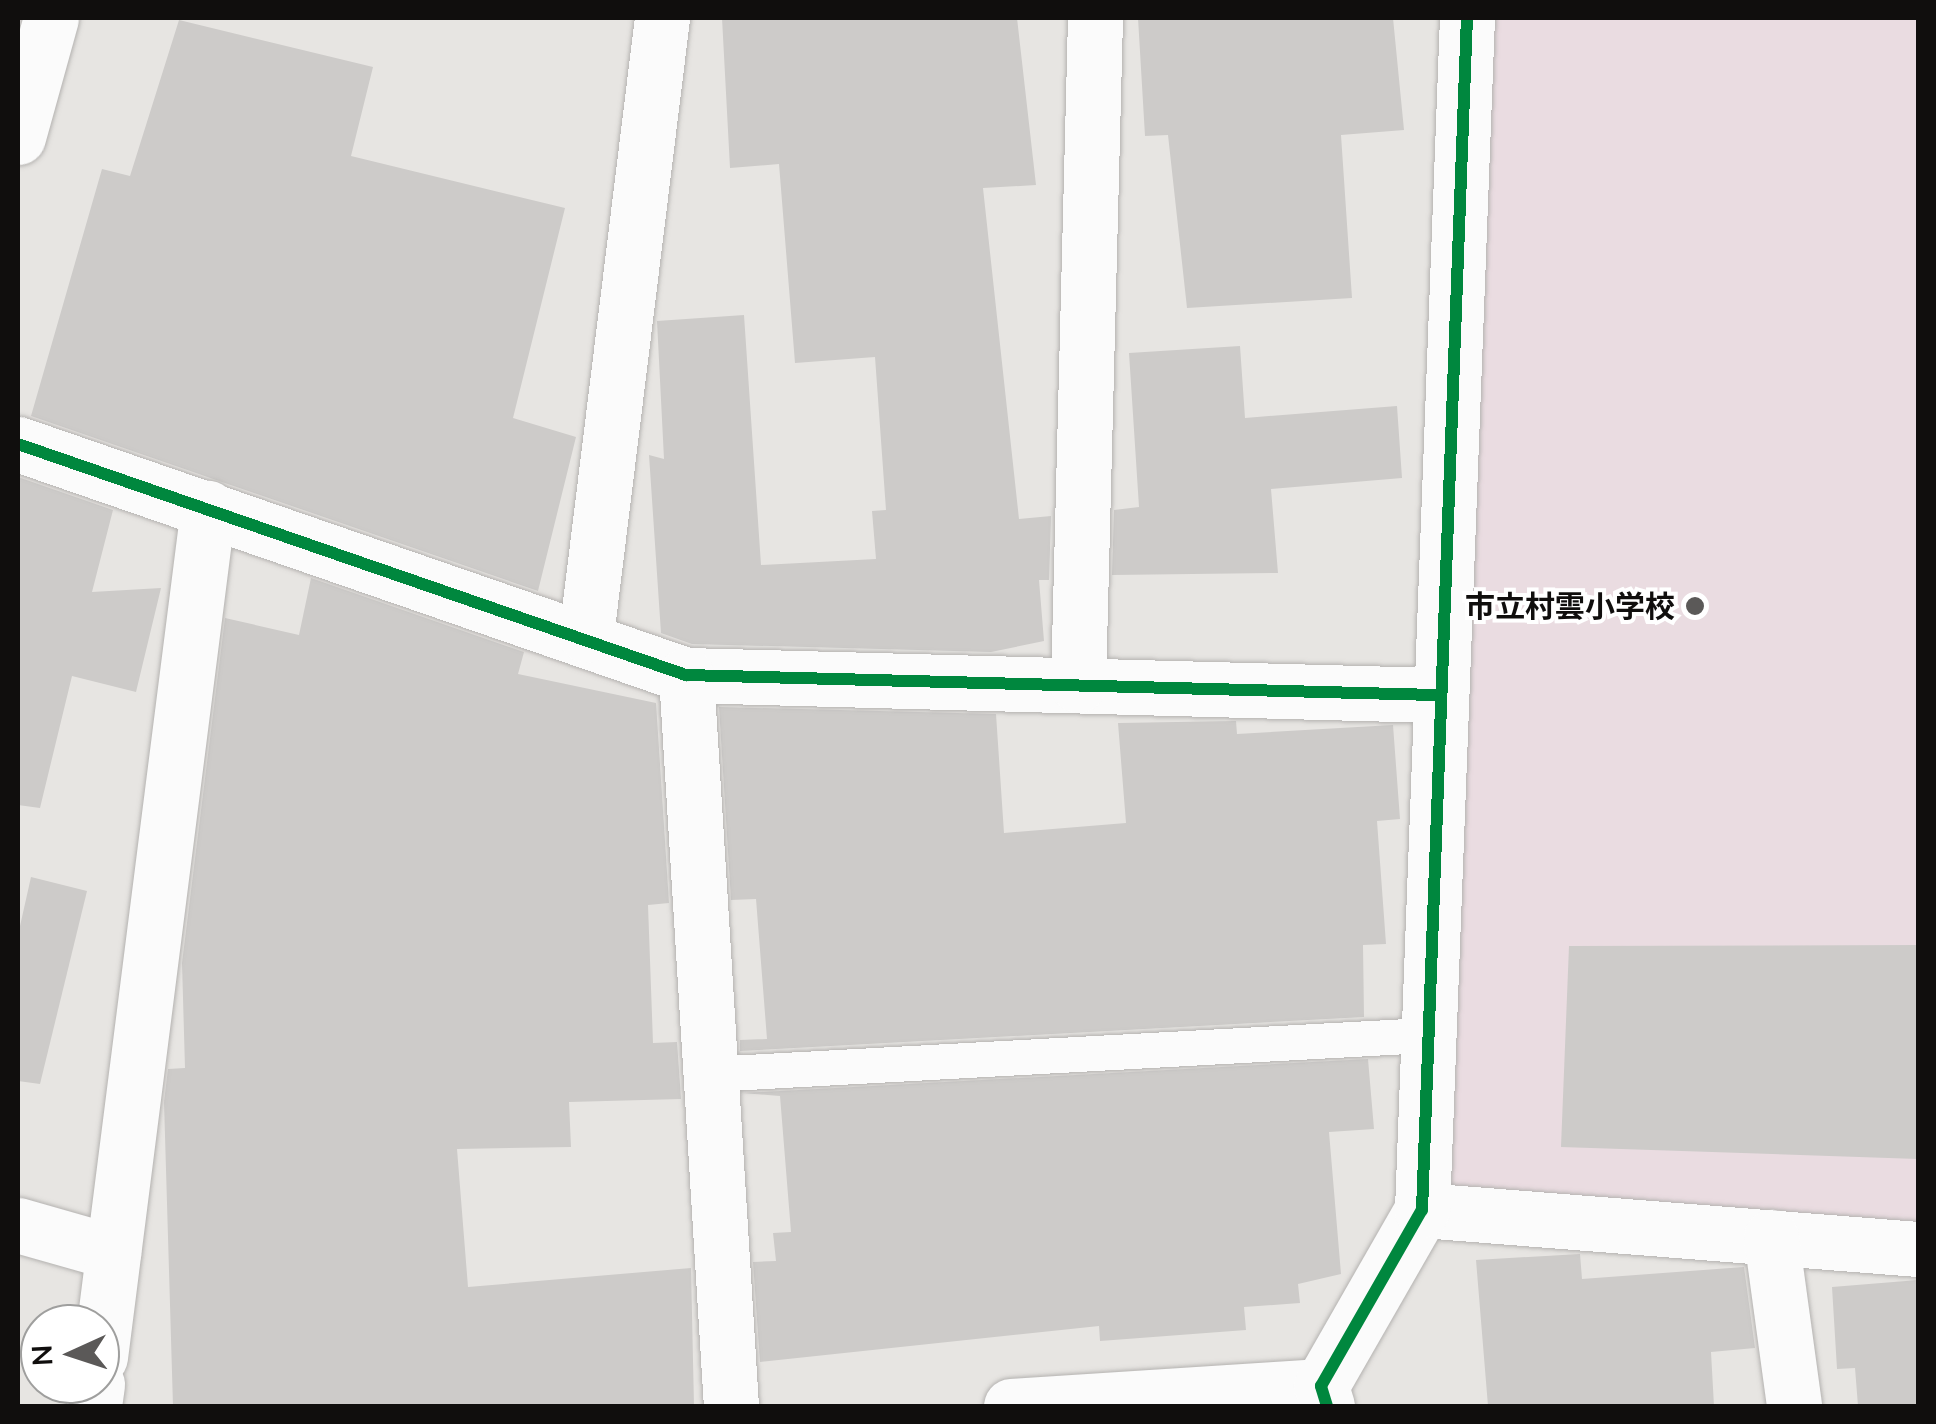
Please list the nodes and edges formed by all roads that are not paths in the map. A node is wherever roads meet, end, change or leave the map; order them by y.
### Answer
1 (50, 18) edge
2 (662, 18) edge
3 (1095, 18) edge
4 (1467, 18) edge
5 (18, 136) edge
6 (18, 444) edge
7 (208, 508) junction
8 (586, 635) junction
9 (686, 676) junction
10 (1078, 685) junction
11 (1437, 695) junction
12 (1426, 1035) junction
13 (710, 1074) junction
14 (1422, 1210) junction
15 (18, 1225) edge
16 (1771, 1237) junction
17 (1918, 1249) edge
18 (113, 1252) junction
19 (107, 1304) edge
20 (1324, 1396) edge
21 (730, 1406) edge
22 (1011, 1406) edge
23 (1794, 1406) edge

1 - 5 street
2 - 8 street
3 - 10 street
4 - 11 street
6 - 7 street
7 - 8 street
7 - 18 street
8 - 9 street
9 - 10 street
9 - 13 street
10 - 11 street
11 - 12 street
12 - 13 lane
12 - 14 street
13 - 21 street
14 - 16 street
14 - 20 street
15 - 18 street
16 - 17 street
16 - 23 street
18 - 19 street
20 - 22 street

